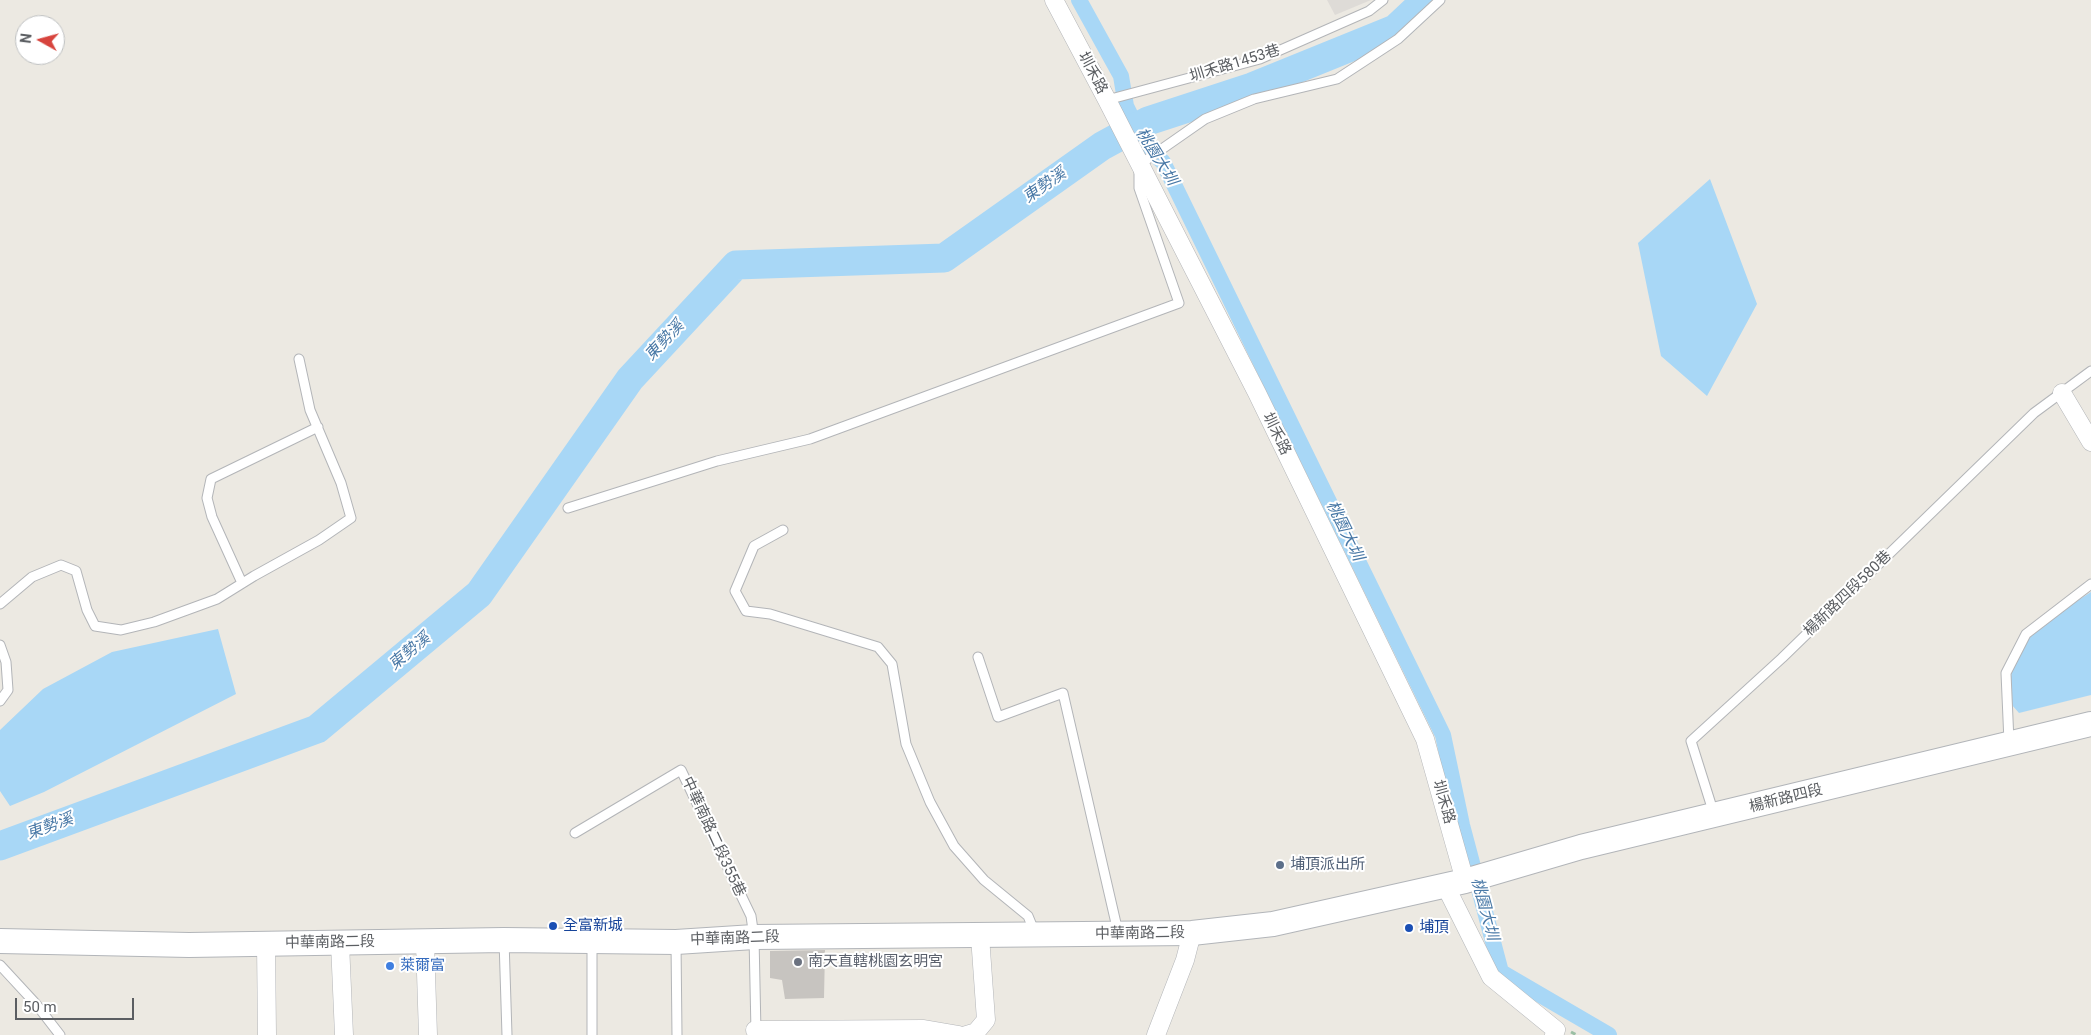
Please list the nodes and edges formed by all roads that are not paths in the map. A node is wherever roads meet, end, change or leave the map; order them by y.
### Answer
1 (1054, 0) edge
2 (1383, 0) edge
3 (1440, 0) edge
4 (1111, 103) junction
5 (1141, 160) junction
6 (299, 359) dead end
7 (2091, 371) edge
8 (2062, 393) junction
9 (318, 427) junction
10 (2091, 442) edge
11 (568, 508) dead end
12 (783, 530) dead end
13 (242, 583) junction
14 (2091, 584) edge
15 (0, 604) edge
16 (0, 644) edge
17 (978, 656) dead end
18 (0, 701) edge
19 (2091, 724) edge
20 (2009, 744) junction
21 (1715, 816) junction
22 (575, 833) dead end
23 (1464, 881) junction
24 (1192, 933) junction
25 (1119, 935) junction
26 (980, 936) junction
27 (1036, 936) junction
28 (754, 937) junction
29 (504, 940) junction
30 (592, 940) junction
31 (0, 941) edge
32 (425, 942) junction
33 (676, 942) junction
34 (340, 943) junction
35 (266, 944) junction
36 (0, 965) edge
37 (756, 1032) edge
38 (60, 1035) edge
39 (267, 1035) edge
40 (344, 1035) edge
41 (428, 1035) edge
42 (507, 1035) edge
43 (592, 1035) edge
44 (677, 1035) edge
45 (959, 1035) edge
46 (966, 1035) edge
47 (1156, 1035) edge
48 (1554, 1035) edge

1 - 4 street, 圳禾路
2 - 4 lane, 圳禾路1453巷
3 - 5 lane
4 - 5 street, 圳禾路
5 - 11 lane
5 - 23 street, 圳禾路
6 - 9 lane
7 - 8 lane
8 - 10 street
8 - 21 lane, 楊新路四段580巷
9 - 13 lane
9 - 13 lane
12 - 27 lane
13 - 15 lane
14 - 20 lane
16 - 18 lane
17 - 25 lane
19 - 20 main road, 楊新路四段
20 - 21 main road, 楊新路四段
21 - 23 main road, 楊新路四段
22 - 28 lane, 中華南路二段355巷
23 - 24 main road, 中華南路二段
23 - 48 street, 圳禾路
24 - 25 main road, 中華南路二段
24 - 47 street
25 - 27 main road, 中華南路二段
26 - 27 main road, 中華南路二段
26 - 28 main road, 中華南路二段
26 - 46 street
28 - 33 main road, 中華南路二段
28 - 37 lane
29 - 30 main road, 中華南路二段
29 - 32 main road, 中華南路二段
29 - 42 lane
30 - 33 main road, 中華南路二段
30 - 43 lane
31 - 35 main road, 中華南路二段
32 - 34 main road, 中華南路二段
32 - 41 street
33 - 44 lane
34 - 35 main road, 中華南路二段
34 - 40 street
35 - 39 street
36 - 38 lane
37 - 45 street

